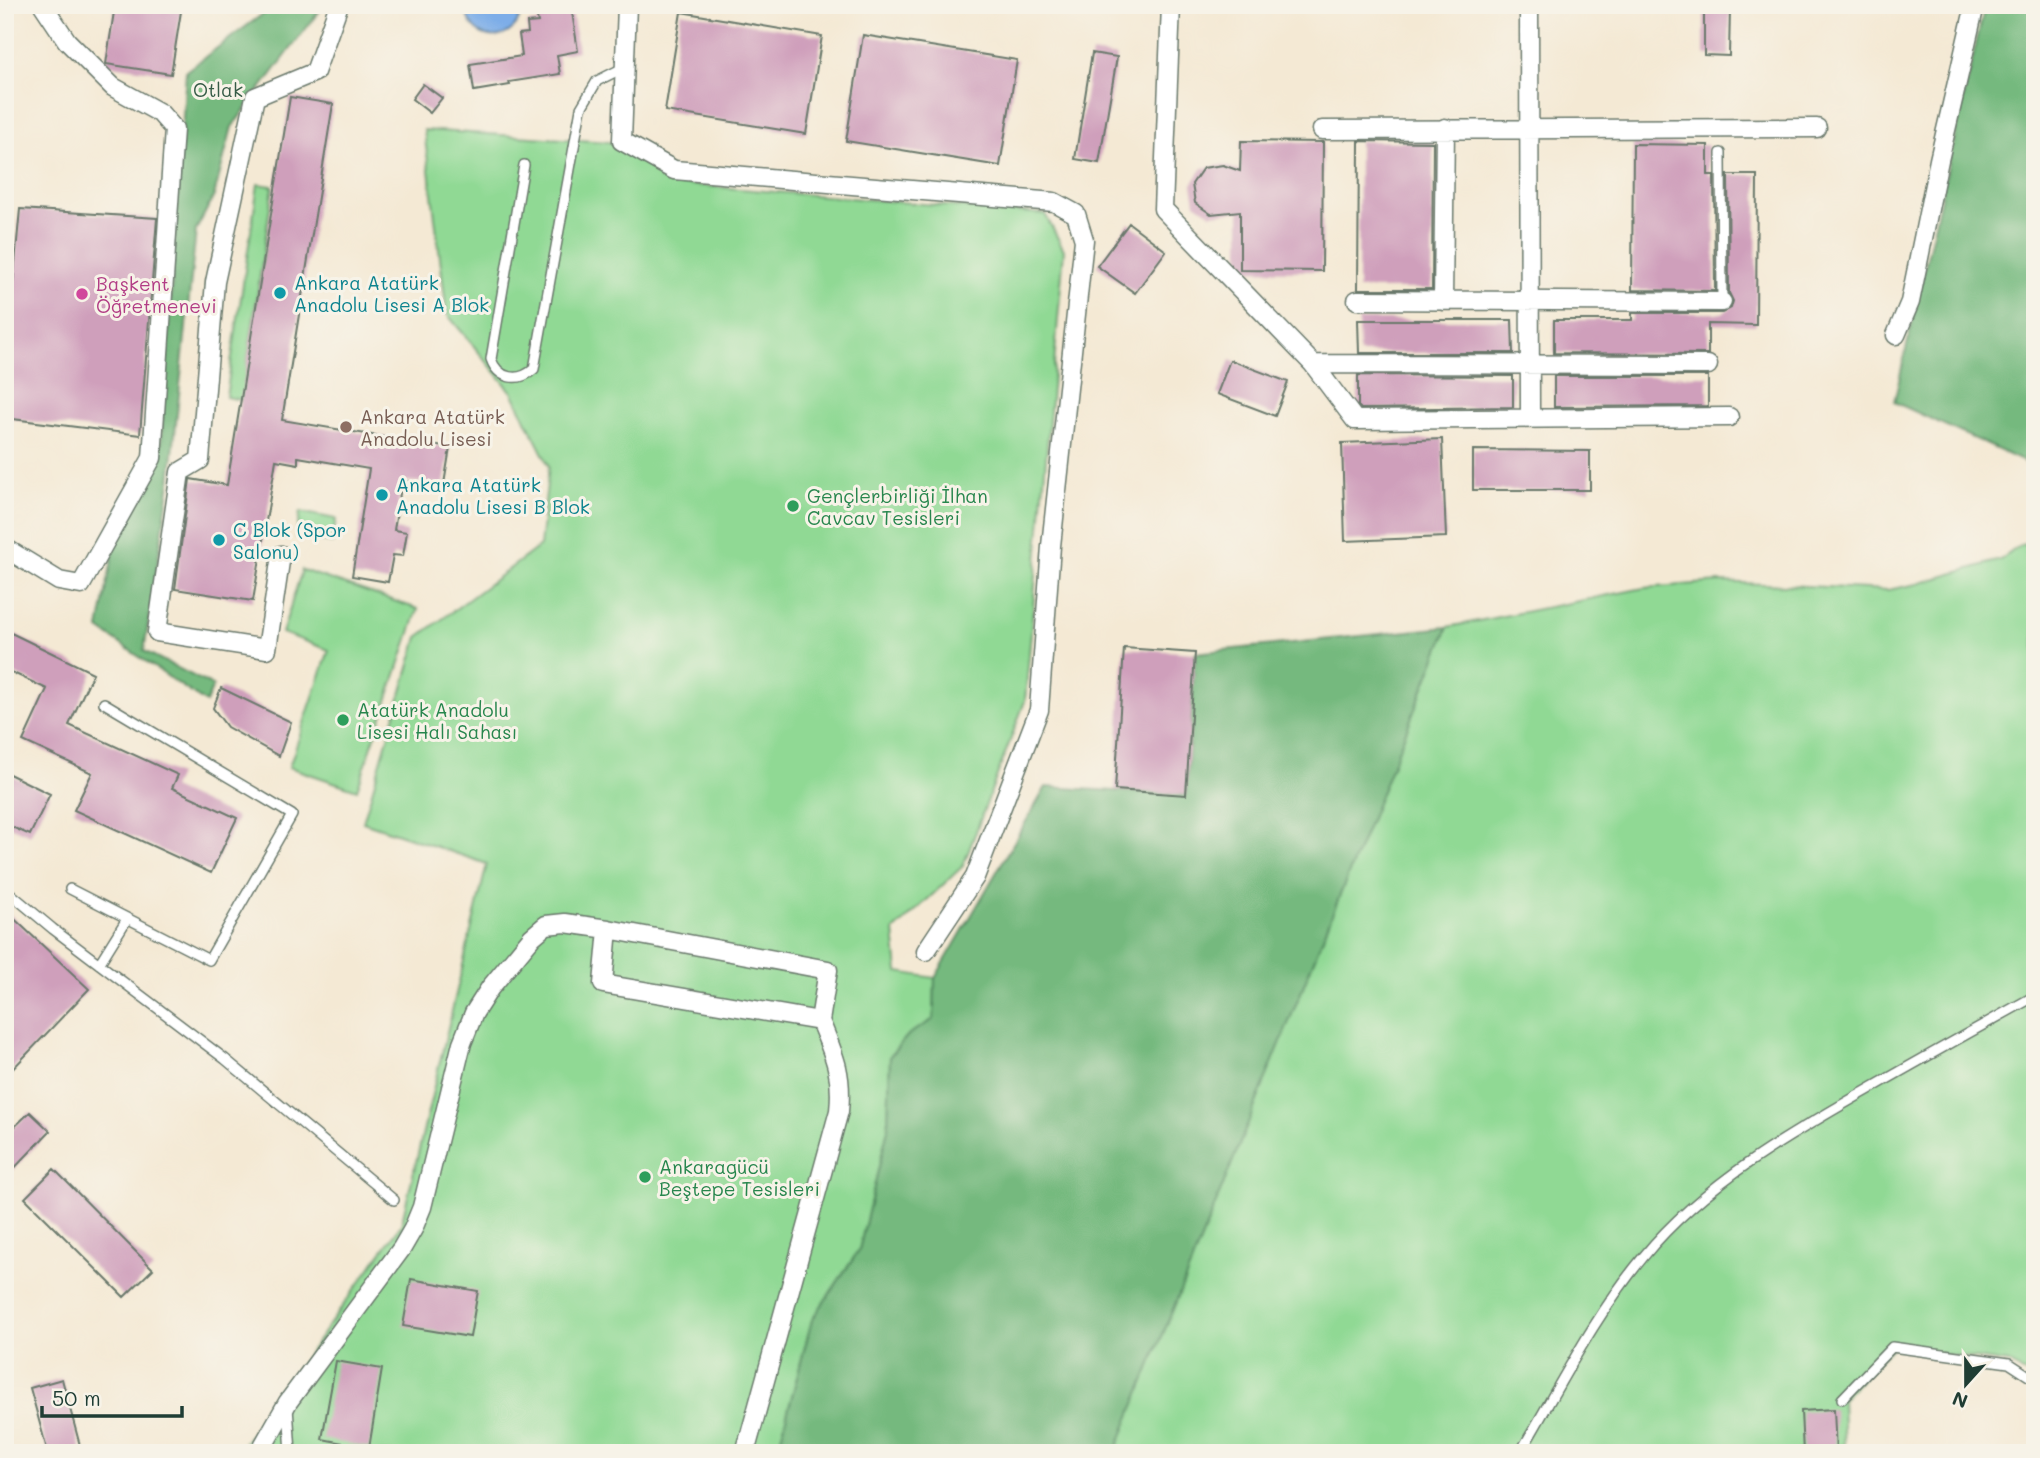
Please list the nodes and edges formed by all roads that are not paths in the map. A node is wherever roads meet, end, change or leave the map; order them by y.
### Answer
1 (43, 5) edge
2 (627, 5) edge
3 (1171, 5) edge
4 (1529, 5) edge
5 (1975, 5) edge
6 (338, 7) dead end
7 (625, 67) junction
8 (1445, 128) junction
9 (1528, 128) junction
10 (1817, 128) dead end
11 (1322, 130) dead end
12 (1721, 153) dead end
13 (524, 166) dead end
14 (1357, 300) dead end
15 (1443, 301) junction
16 (1530, 301) junction
17 (1722, 302) joint
18 (1896, 335) dead end
19 (1313, 364) junction
20 (1708, 365) dead end
21 (1530, 366) junction
22 (1530, 417) junction
23 (1729, 417) dead end
24 (5, 548) edge
25 (281, 555) dead end
26 (104, 703) dead end
27 (5, 889) edge
28 (70, 889) dead end
29 (127, 919) junction
30 (608, 929) junction
31 (926, 951) dead end
32 (100, 964) junction
33 (2035, 996) edge
34 (820, 1021) junction
35 (394, 1200) dead end
36 (2035, 1380) edge
37 (1842, 1399) dead end
38 (288, 1402) junction
39 (259, 1453) edge
40 (291, 1453) edge
41 (745, 1453) edge
42 (1520, 1453) edge

1 - 24 street
2 - 7 street
3 - 19 street
4 - 9 street
5 - 18 street
6 - 25 street
7 - 13 lane
7 - 31 street
8 - 9 street
8 - 11 street
8 - 15 street
9 - 10 street
9 - 16 street
12 - 17 lane
14 - 15 street
15 - 16 street
16 - 17 street
16 - 21 street
19 - 21 street
19 - 22 street
20 - 21 street
21 - 22 street
22 - 23 street
26 - 29 lane
27 - 32 lane
28 - 29 lane
29 - 32 lane
30 - 34 street
30 - 34 street
30 - 38 street
32 - 35 lane
33 - 42 lane
34 - 41 street
36 - 37 lane
38 - 39 street
38 - 40 lane

